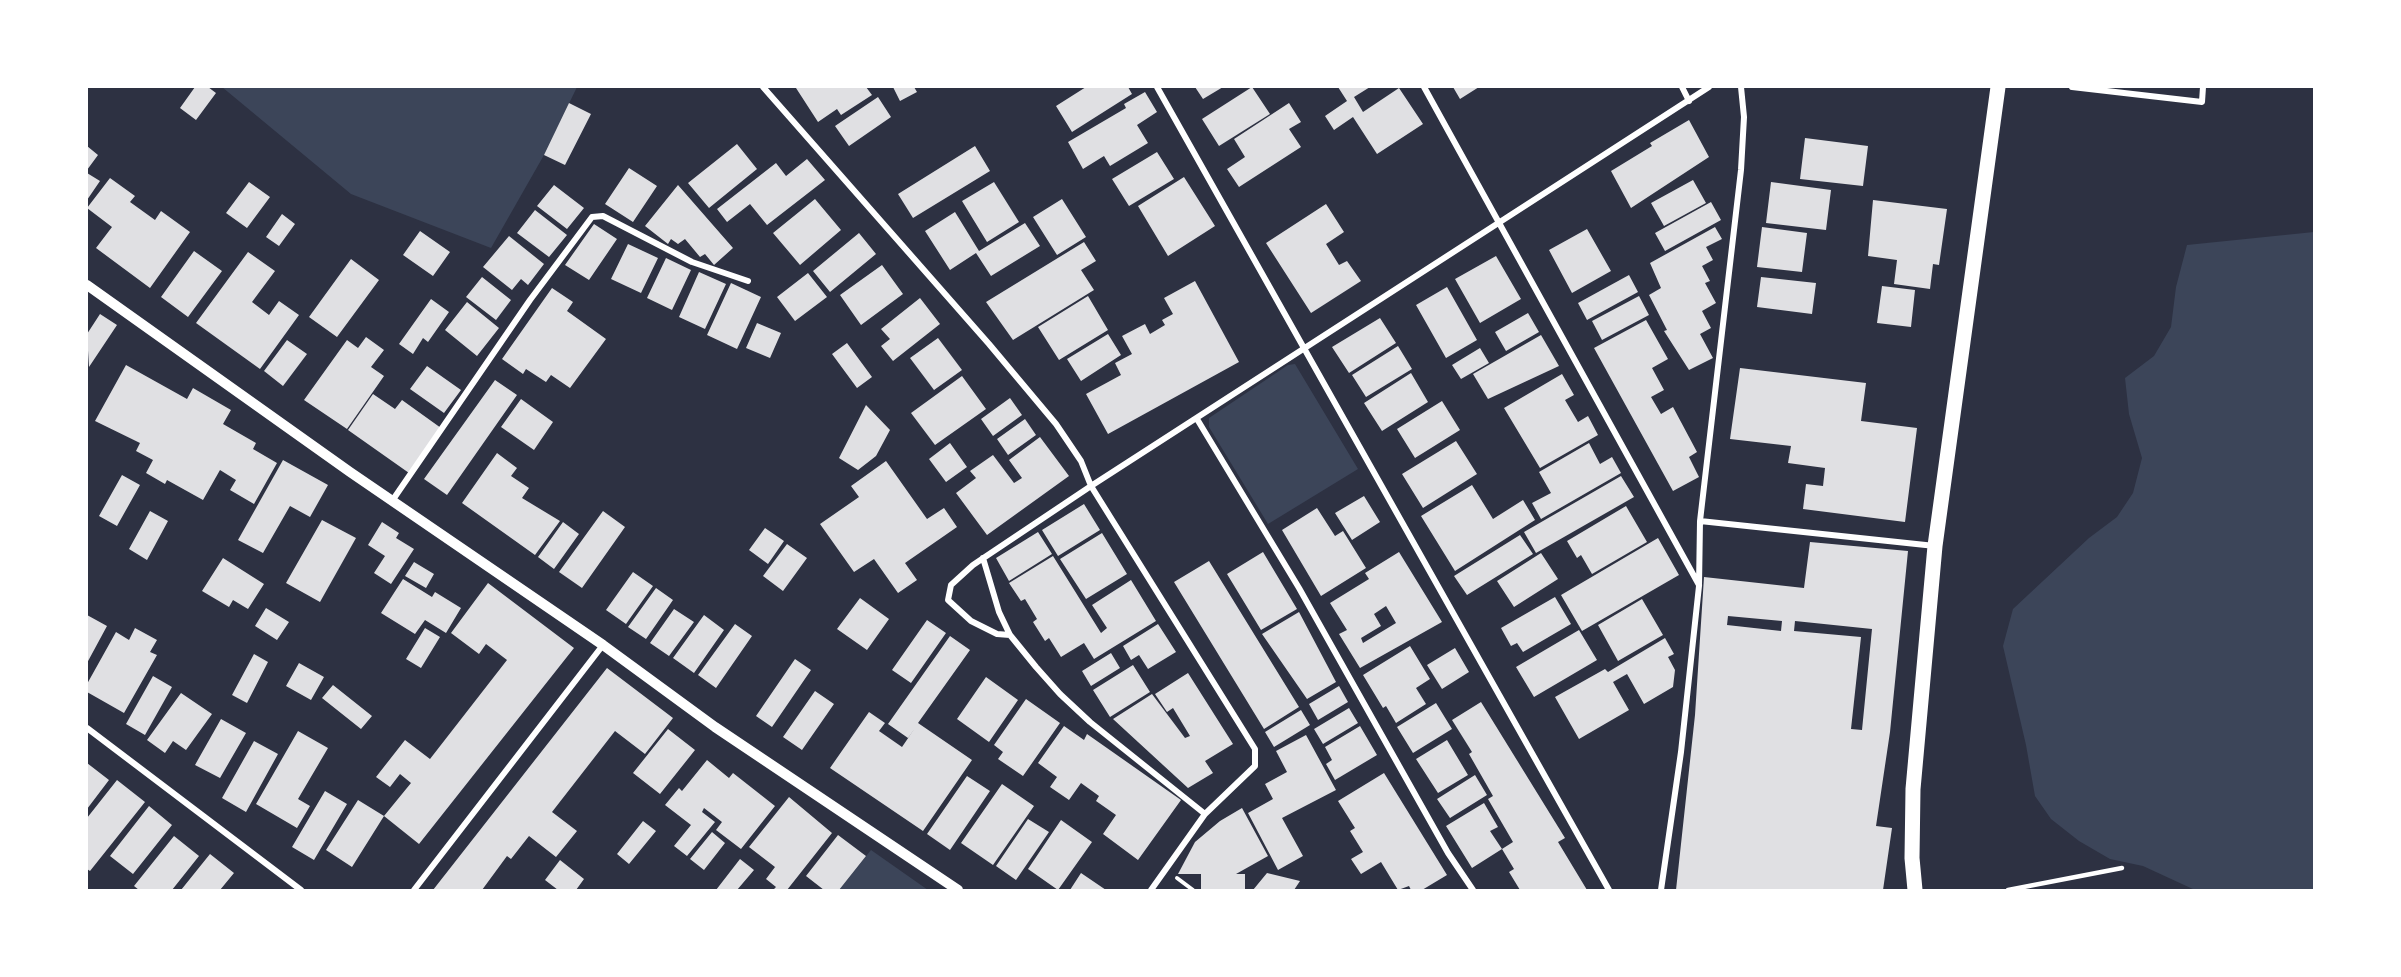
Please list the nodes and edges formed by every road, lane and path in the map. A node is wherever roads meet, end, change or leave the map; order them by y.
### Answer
1 (1157, 87) edge
2 (1424, 87) edge
3 (1682, 87) edge
4 (1709, 87) edge
5 (1741, 87) edge
6 (1998, 87) edge
7 (2072, 87) edge
8 (2203, 87) edge
9 (765, 88) edge
10 (1689, 101) junction
11 (1498, 223) junction
12 (748, 281) dead end
13 (87, 285) edge
14 (1304, 350) junction
15 (1197, 419) junction
16 (1091, 486) junction
17 (392, 501) junction
18 (1700, 521) junction
19 (1935, 546) junction
20 (983, 558) junction
21 (1699, 586) junction
22 (1010, 636) junction
23 (603, 645) junction
24 (87, 728) edge
25 (1205, 814) junction
26 (2122, 868) dead end
27 (301, 890) edge
28 (414, 890) edge
29 (958, 890) edge
30 (1151, 890) edge
31 (1473, 890) edge
32 (1608, 890) edge
33 (1661, 890) edge
34 (1915, 890) edge
35 (2008, 890) edge

1 - 14 street
2 - 11 street
3 - 10 street
4 - 10 street
5 - 18 street
6 - 19 main road
7 - 8 street
9 - 16 street
10 - 11 street
11 - 14 street
11 - 21 street
12 - 17 street
13 - 17 street
14 - 15 street
14 - 32 street
15 - 16 street
15 - 31 street
16 - 20 street
16 - 25 street
17 - 23 street
18 - 19 street
18 - 21 street
19 - 34 main road
20 - 22 street
20 - 22 street
21 - 33 street
22 - 25 street
23 - 28 street
23 - 29 street
24 - 27 street
25 - 30 street
26 - 35 lane

